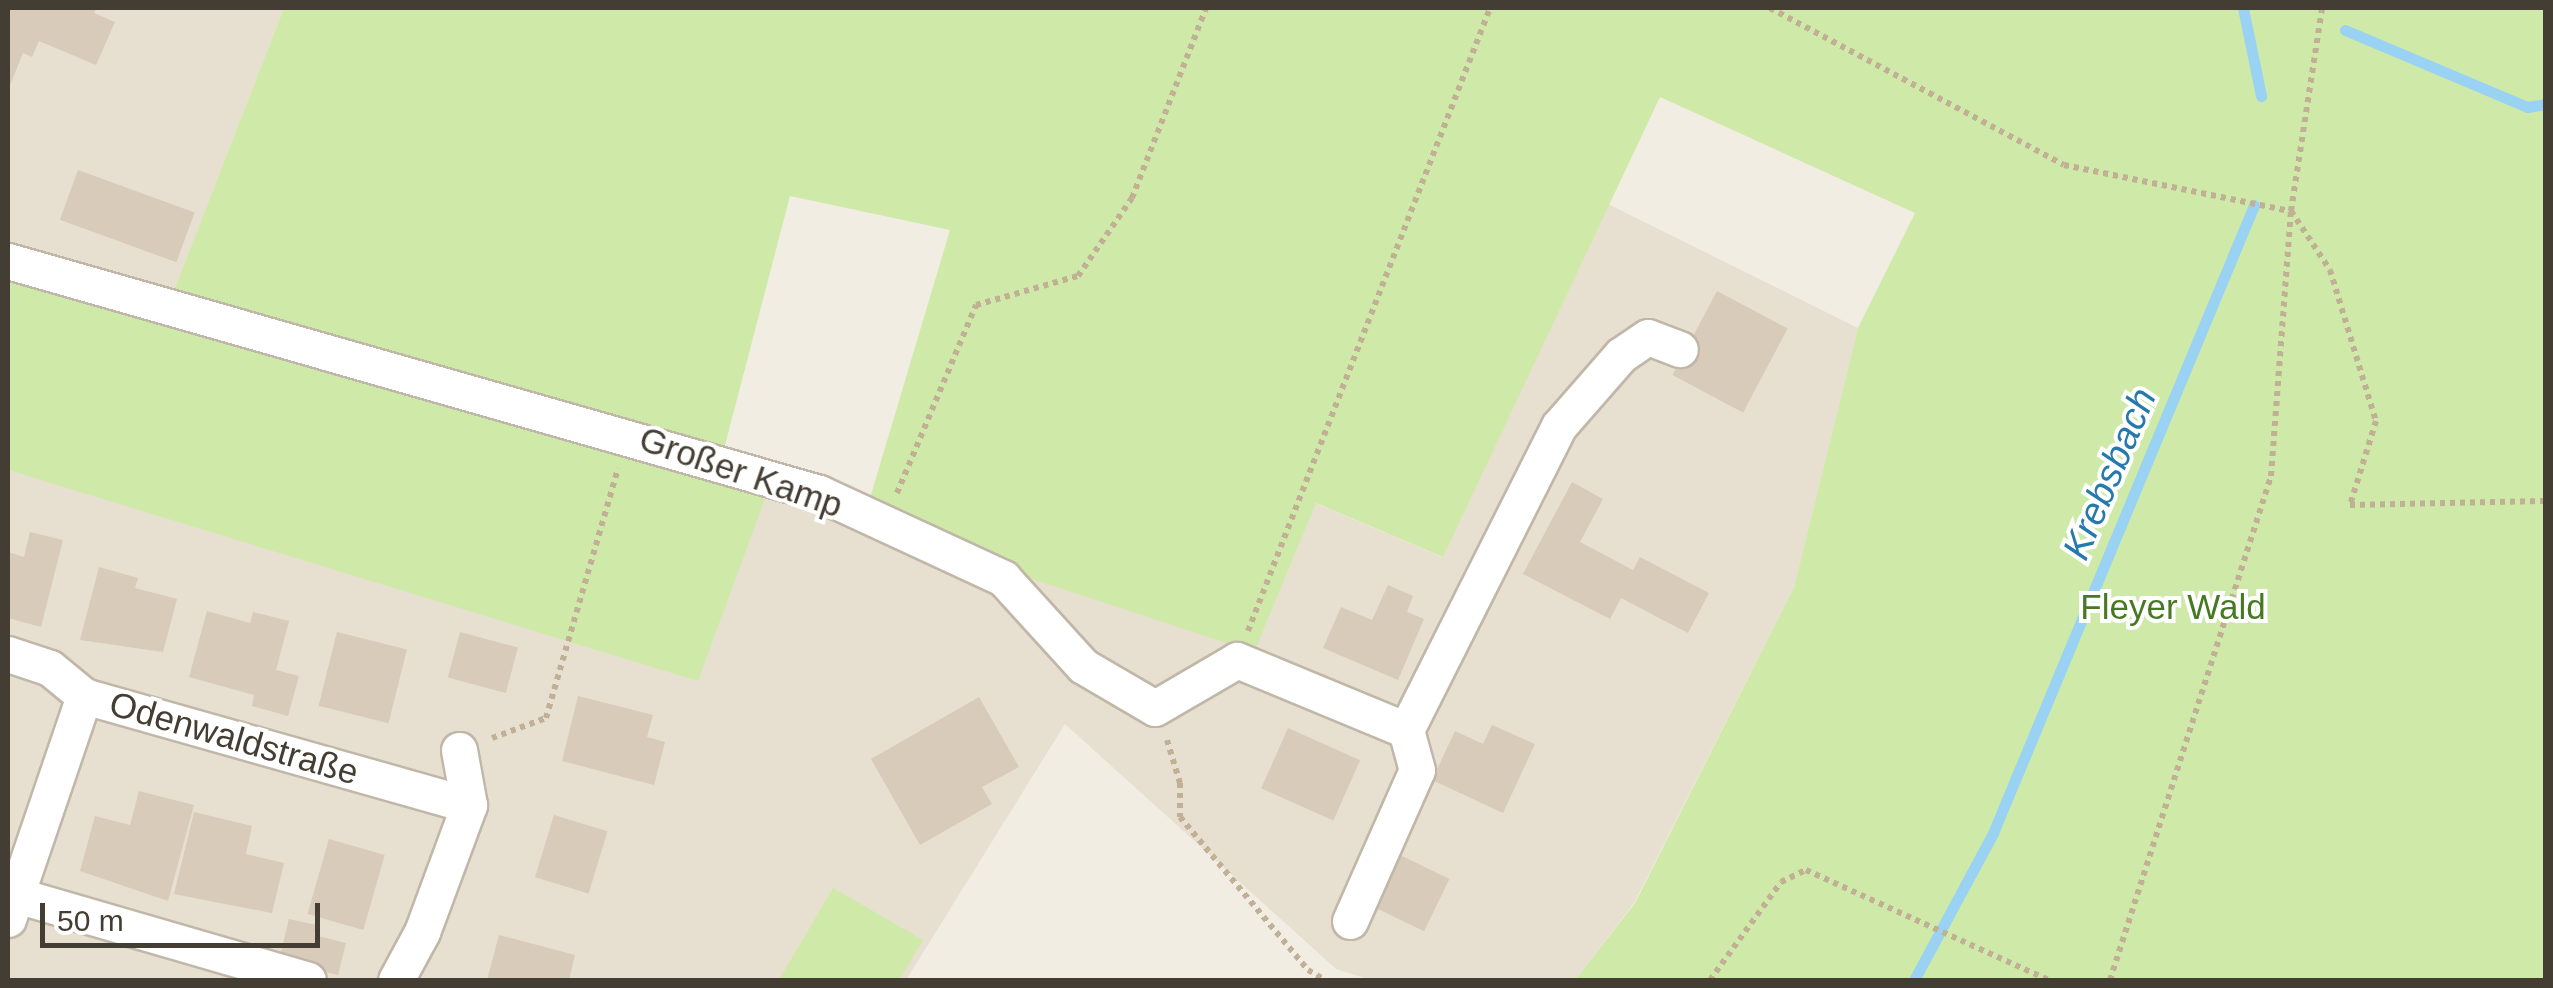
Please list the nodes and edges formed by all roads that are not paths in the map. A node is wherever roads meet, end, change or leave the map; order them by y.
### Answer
1 (8, 261) edge
2 (1680, 350) dead end
3 (8, 654) edge
4 (84, 696) junction
5 (1406, 730) junction
6 (458, 750) road end
7 (469, 804) junction
8 (12, 907) edge
9 (1350, 920) dead end
10 (308, 980) edge
11 (396, 980) edge

1 - 5 street, Großer Kamp
2 - 5 street
3 - 4 street, Odenwaldstraße
4 - 7 street, Odenwaldstraße
4 - 8 street
5 - 9 street
6 - 7 street
7 - 11 street
8 - 10 street

